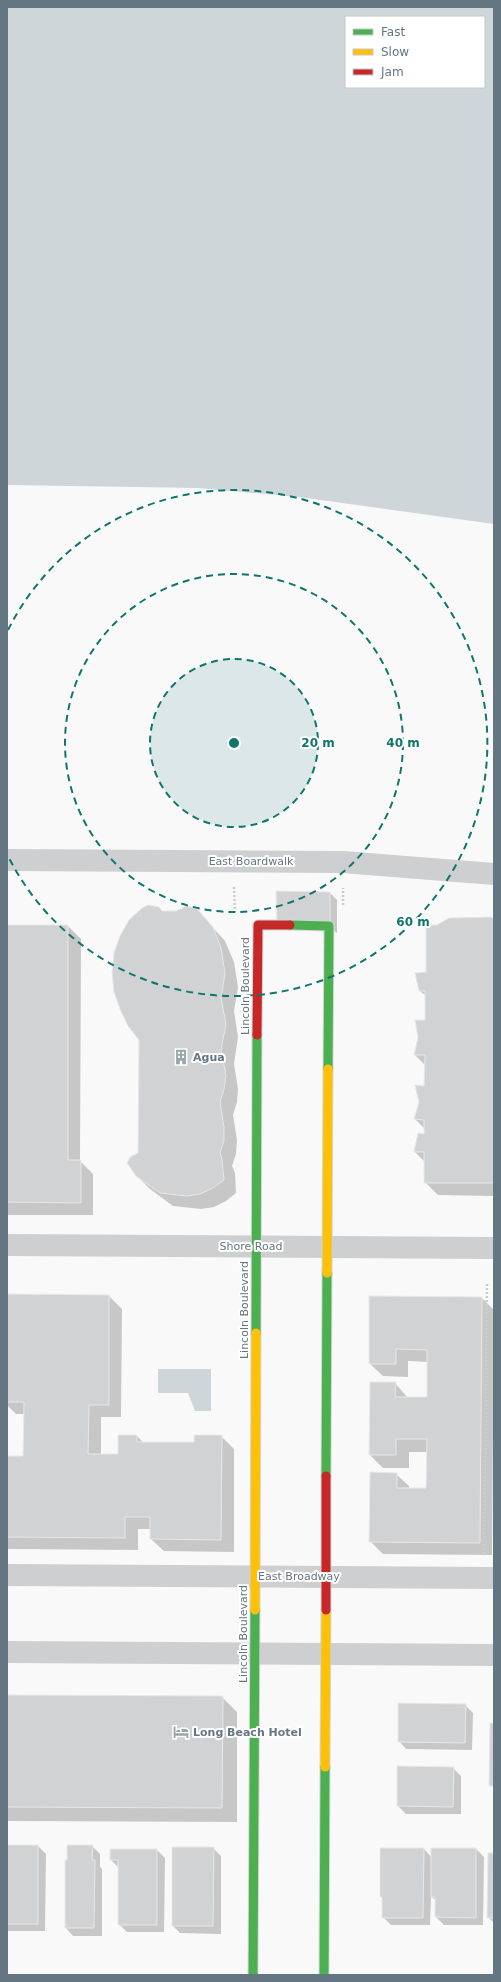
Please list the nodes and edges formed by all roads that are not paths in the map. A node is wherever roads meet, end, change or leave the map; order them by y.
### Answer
1 (7, 860) edge
2 (494, 874) edge
3 (7, 1245) edge
4 (256, 1245) junction
5 (328, 1246) junction
6 (494, 1248) edge
7 (7, 1575) edge
8 (255, 1576) junction
9 (327, 1576) junction
10 (494, 1578) edge
11 (7, 1652) edge
12 (254, 1653) junction
13 (326, 1654) junction
14 (494, 1654) edge
15 (253, 1975) edge
16 (324, 1975) edge

1 - 2 street, East Boardwalk
3 - 4 street, Shore Road
4 - 5 street, Shore Road
4 - 5 street, Lincoln Boulevard
4 - 8 street, Lincoln Boulevard
5 - 6 street, Shore Road
5 - 9 street, Lincoln Boulevard
7 - 8 street, East Broadway
8 - 9 street, East Broadway
8 - 12 street, Lincoln Boulevard
9 - 10 street, East Broadway
9 - 13 street, Lincoln Boulevard
11 - 12 street
12 - 13 street
12 - 15 street, Lincoln Boulevard
13 - 14 street
13 - 16 street, Lincoln Boulevard

